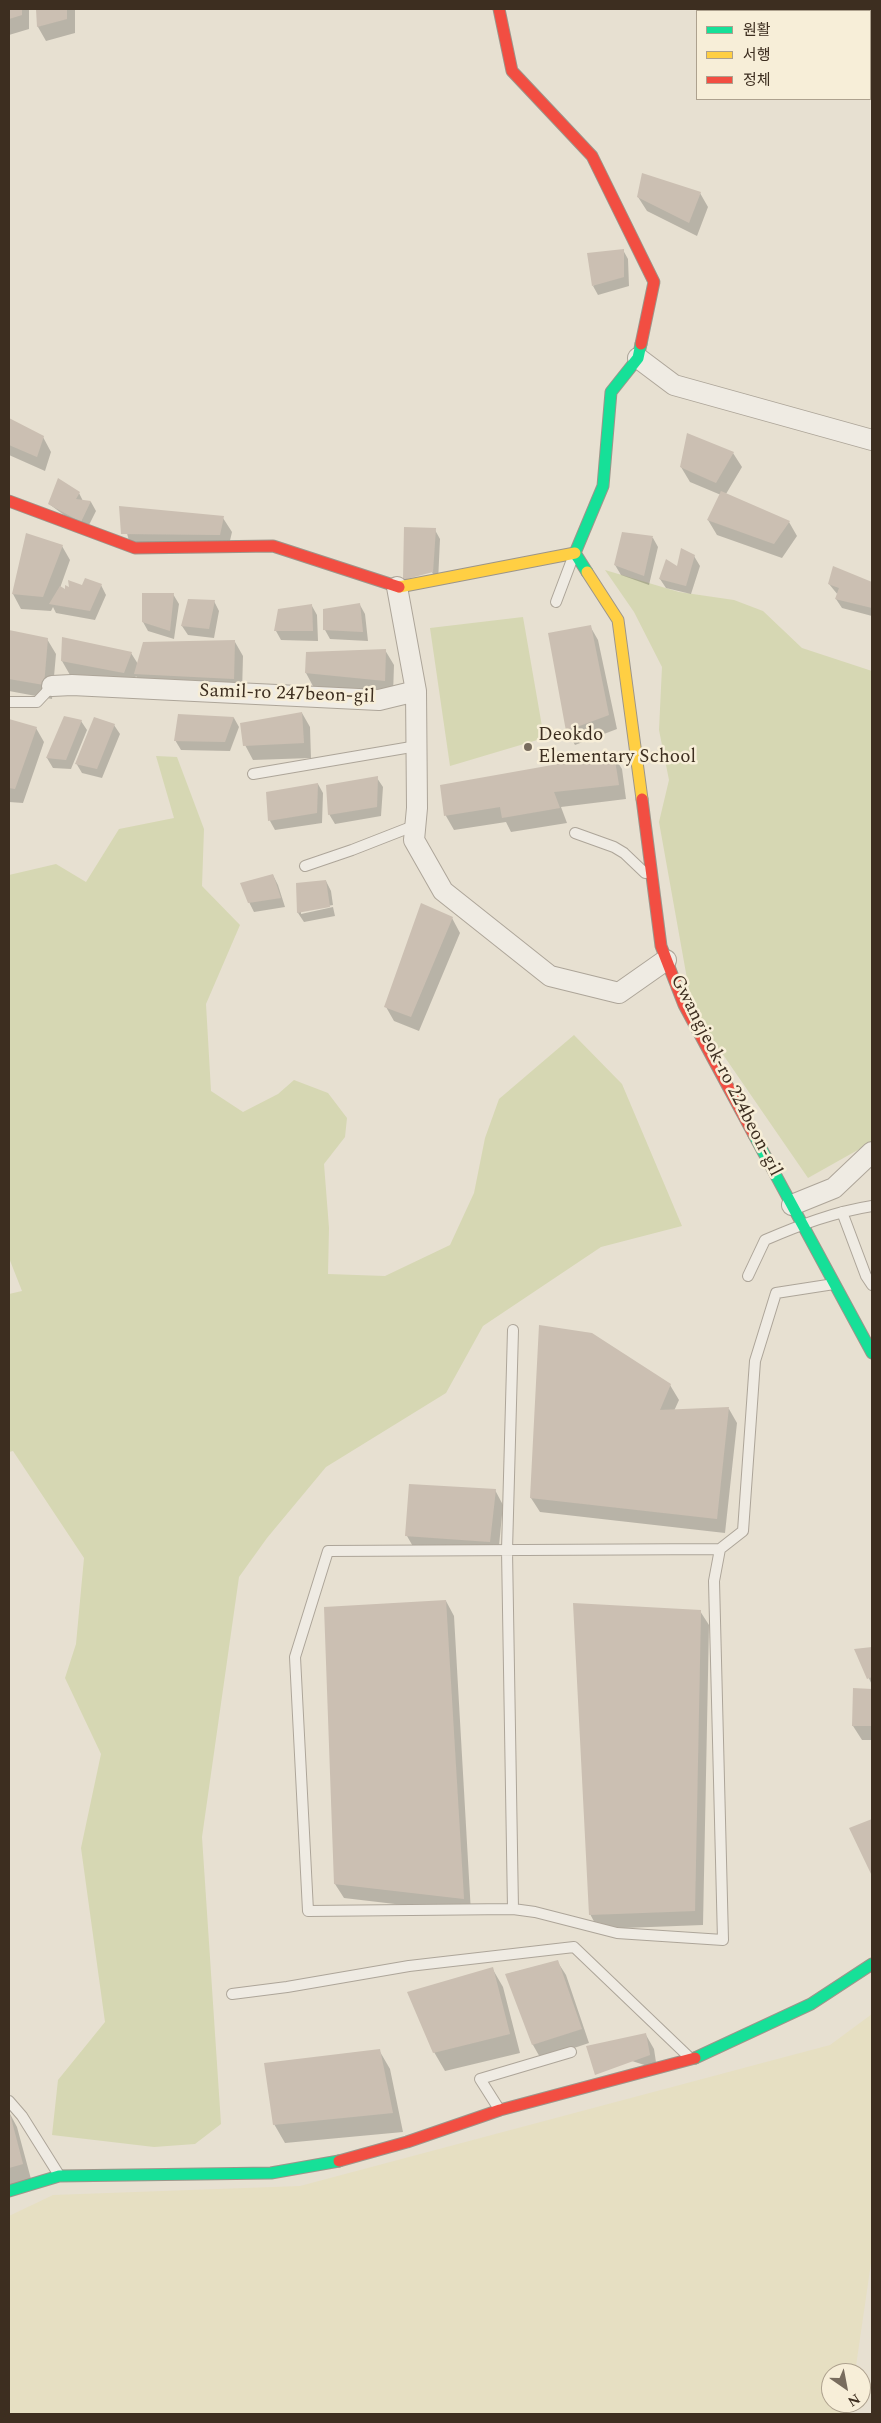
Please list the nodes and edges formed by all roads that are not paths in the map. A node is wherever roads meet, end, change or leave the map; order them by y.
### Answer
1 (499, 9) edge
2 (638, 358) junction
3 (872, 440) edge
4 (9, 501) edge
5 (575, 553) junction
6 (397, 587) junction
7 (556, 602) dead end
8 (52, 686) joint
9 (416, 691) junction
10 (9, 702) edge
11 (417, 746) junction
12 (253, 774) dead end
13 (416, 825) junction
14 (575, 833) dead end
15 (305, 866) dead end
16 (652, 880) junction
17 (666, 960) junction
18 (872, 1152) edge
19 (792, 1205) junction
20 (872, 1206) edge
21 (842, 1212) junction
22 (802, 1224) junction
23 (748, 1276) dead end
24 (835, 1284) junction
25 (872, 1285) edge
26 (513, 1330) dead end
27 (872, 1354) edge
28 (720, 1549) junction
29 (507, 1550) junction
30 (513, 1909) junction
31 (872, 1964) edge
32 (232, 1994) dead end
33 (571, 2052) dead end
34 (692, 2059) junction
35 (9, 2101) edge
36 (500, 2110) junction
37 (59, 2176) junction
38 (9, 2191) edge

1 - 2 street
2 - 3 street
2 - 5 street
4 - 6 street
5 - 6 street
5 - 7 lane
5 - 16 street, Gwangjeok-ro 224beon-gil
6 - 9 street
8 - 9 street, Samil-ro 247beon-gil
8 - 10 lane
9 - 11 street
11 - 12 lane
11 - 13 street
13 - 15 lane
13 - 17 street
14 - 16 lane
16 - 17 street, Gwangjeok-ro 224beon-gil
17 - 19 street, Gwangjeok-ro 224beon-gil
18 - 19 street
19 - 22 street, Gwangjeok-ro 224beon-gil
20 - 21 lane
21 - 22 lane
21 - 25 lane
22 - 23 lane
22 - 24 street, Gwangjeok-ro 224beon-gil
24 - 27 street, Gwangjeok-ro 224beon-gil
24 - 28 lane
26 - 29 lane
28 - 29 lane
28 - 30 lane
29 - 30 lane
29 - 30 lane
31 - 34 street
32 - 34 lane
33 - 36 lane
34 - 36 street
35 - 37 lane
36 - 37 street
37 - 38 street

